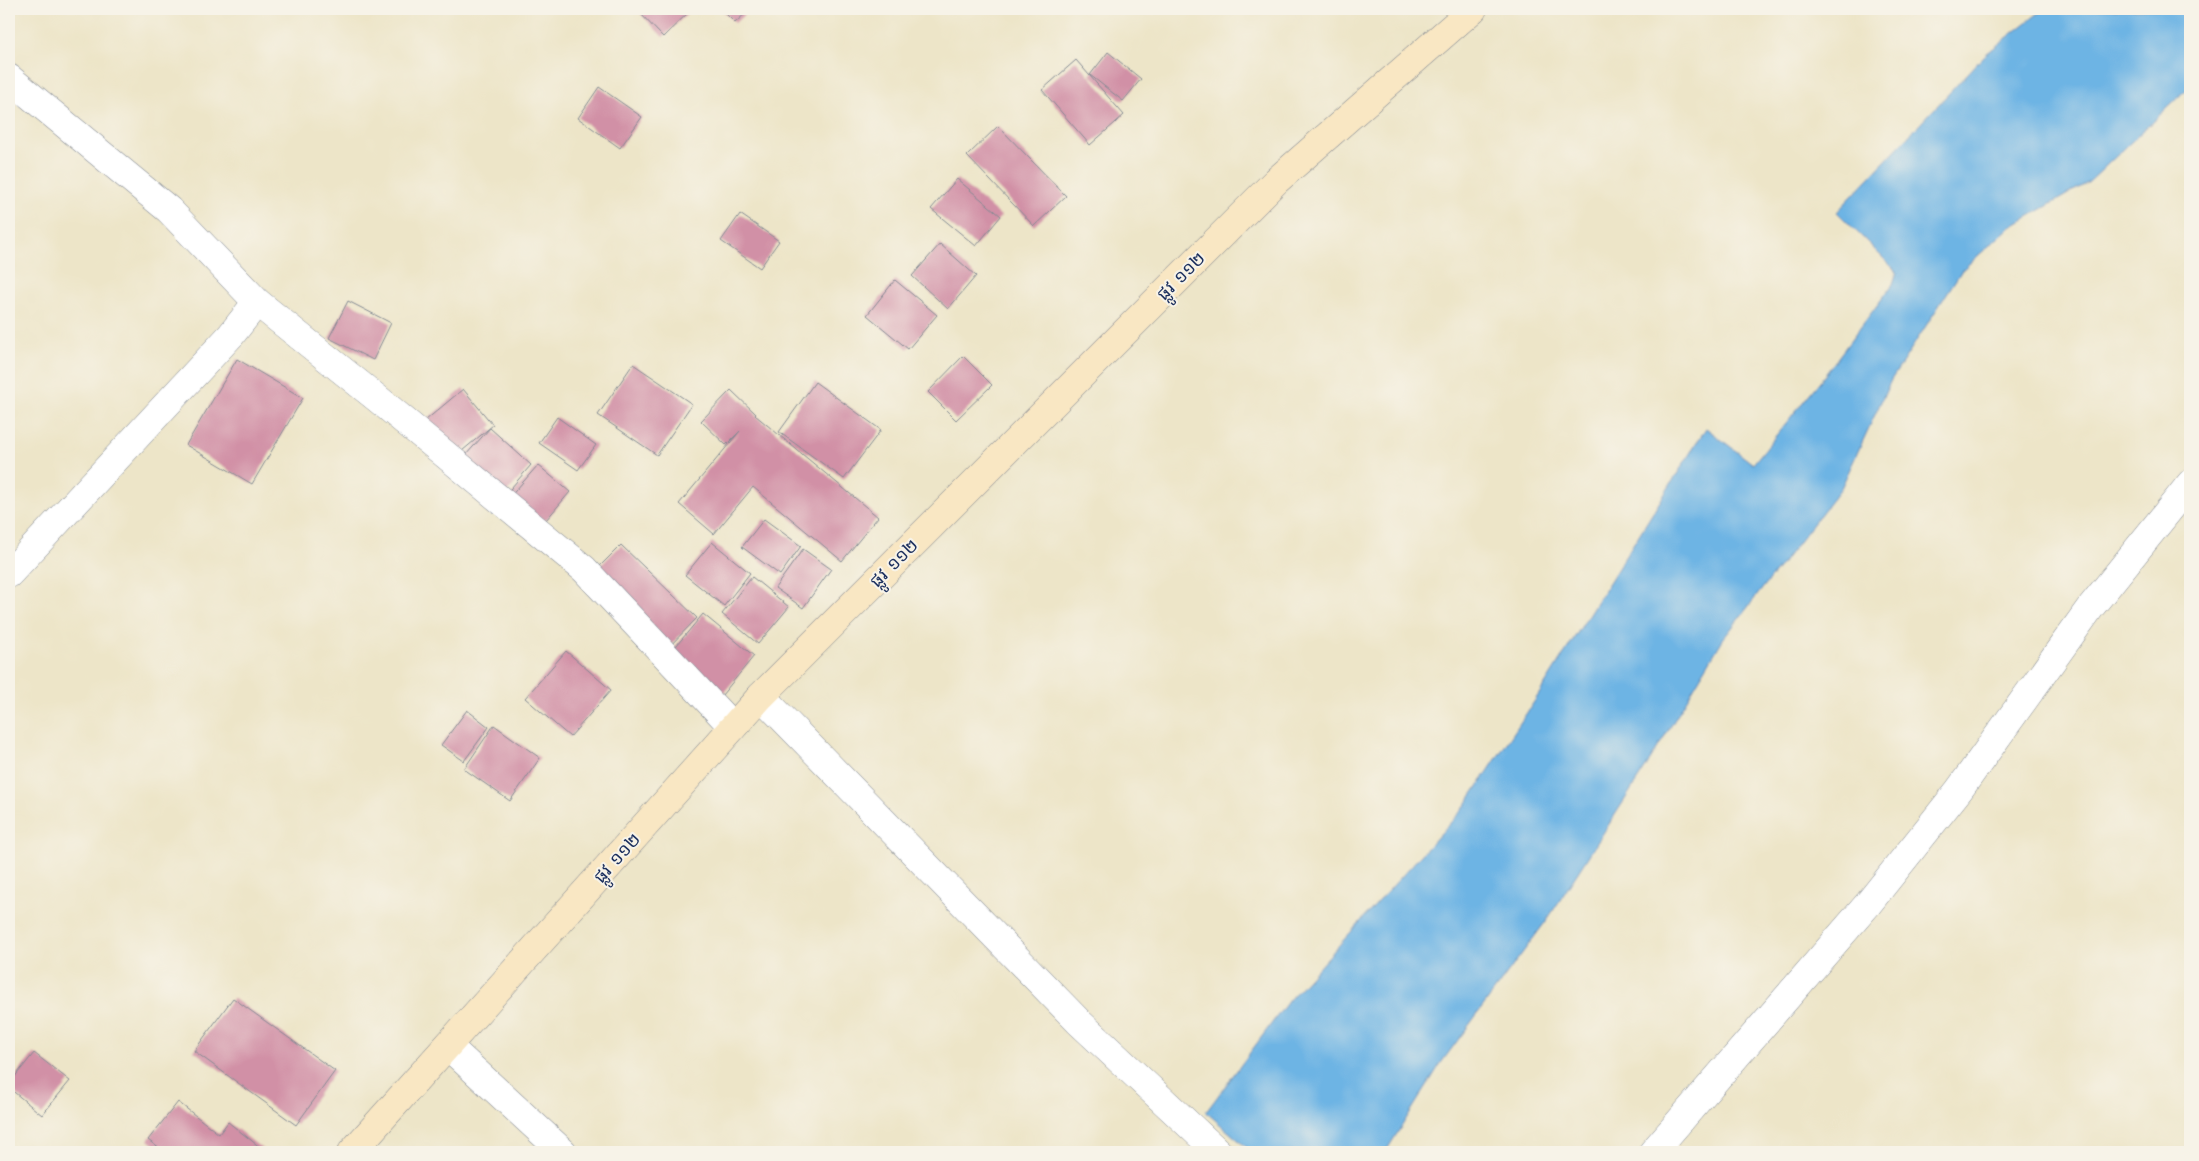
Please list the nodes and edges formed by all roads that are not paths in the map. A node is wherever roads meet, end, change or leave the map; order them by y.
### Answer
1 (1473, 9) edge
2 (9, 78) edge
3 (257, 302) junction
4 (2190, 484) edge
5 (9, 574) edge
6 (761, 696) junction
7 (733, 728) junction
8 (448, 1046) junction
9 (352, 1152) edge
10 (563, 1152) edge
11 (1218, 1152) edge
12 (1653, 1152) edge

1 - 6 street, ផ្លូវ ១១២
2 - 3 street
3 - 5 street
3 - 7 street
4 - 12 street
6 - 7 street, ផ្លូវ ១១២
6 - 11 street
7 - 8 street, ផ្លូវ ១១២
8 - 9 street, ផ្លូវ ១១២
8 - 10 street

